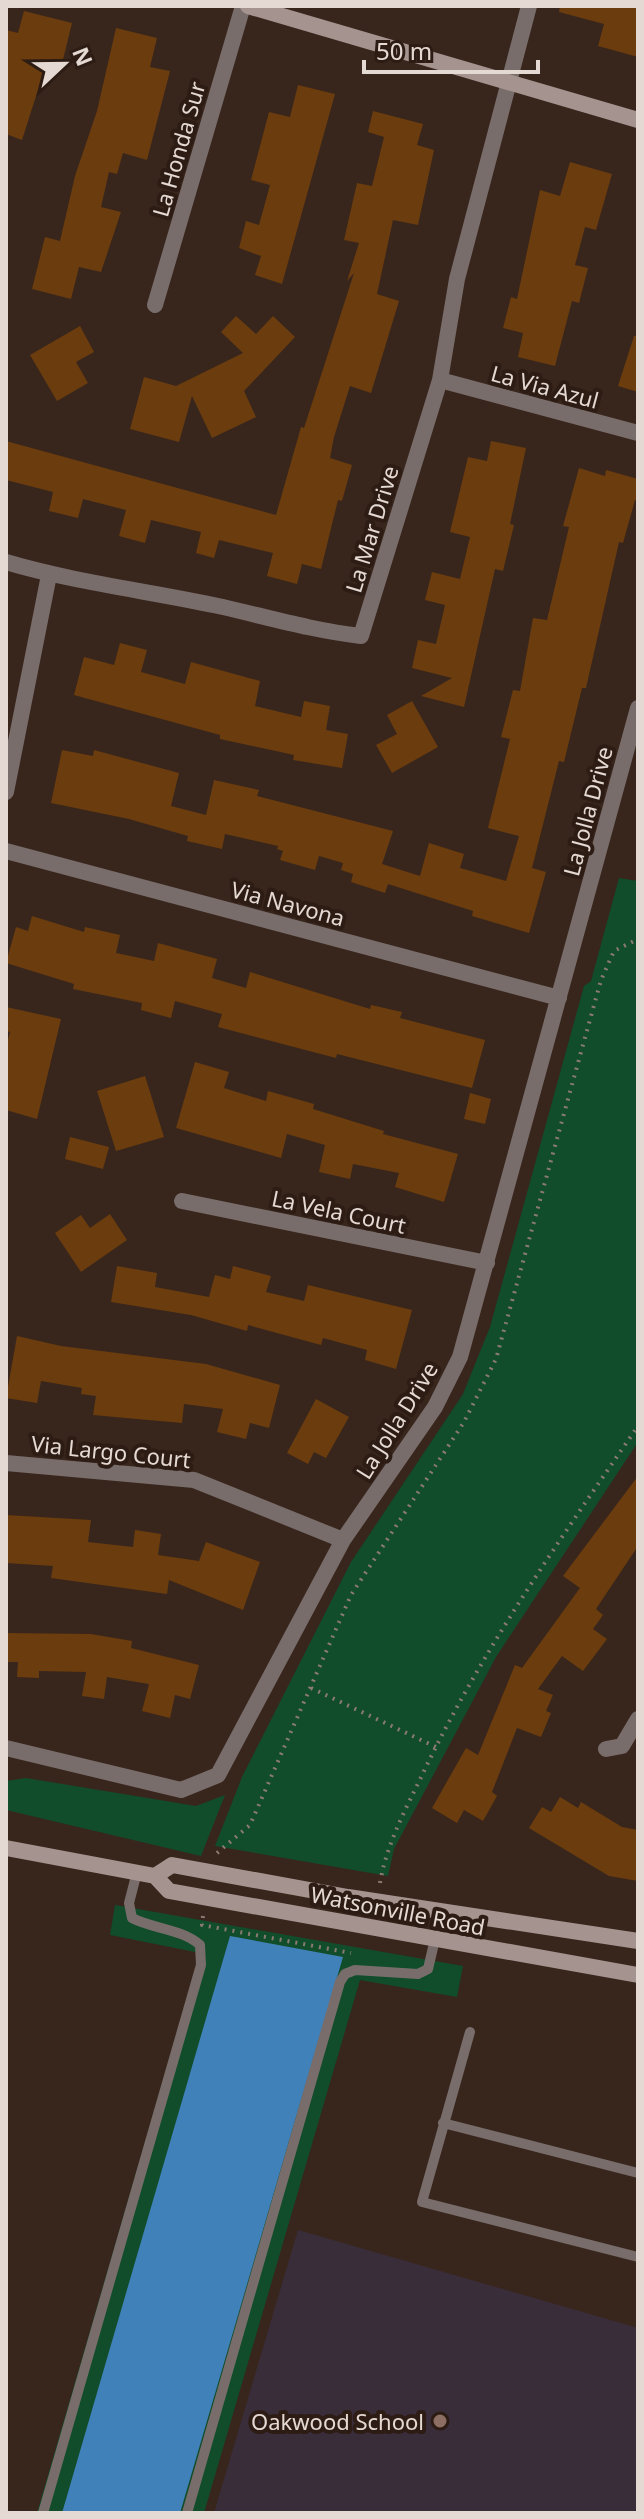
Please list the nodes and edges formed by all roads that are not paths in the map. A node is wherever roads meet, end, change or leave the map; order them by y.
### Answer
1 (245, 6) edge
2 (529, 6) edge
3 (508, 82) junction
4 (638, 120) edge
5 (155, 305) dead end
6 (440, 380) junction
7 (638, 433) edge
8 (6, 562) edge
9 (49, 575) junction
10 (637, 719) edge
11 (6, 792) edge
12 (6, 851) edge
13 (559, 998) junction
14 (182, 1201) dead end
15 (487, 1263) junction
16 (6, 1463) edge
17 (343, 1540) junction
18 (638, 1719) edge
19 (6, 1748) edge
20 (606, 1749) dead end
21 (6, 1848) edge
22 (137, 1872) junction
23 (155, 1876) junction
24 (435, 1939) junction
25 (638, 1941) edge
26 (638, 1975) edge
27 (470, 2032) dead end
28 (443, 2123) junction
29 (638, 2173) edge
30 (638, 2257) edge
31 (43, 2513) edge
32 (187, 2513) edge

1 - 3 main road
1 - 5 street, La Honda Sur
2 - 3 street, La Mar Drive
3 - 4 main road
3 - 6 street, La Mar Drive
6 - 7 street, La Via Azul
6 - 9 street, La Mar Drive
8 - 9 street, La Mar Drive
9 - 11 street
10 - 13 street, La Jolla Drive
12 - 13 street, Via Navona
13 - 15 street, La Jolla Drive
14 - 15 street, La Vela Court
15 - 17 street, La Jolla Drive
16 - 17 street, Via Largo Court
17 - 19 street, La Jolla Drive
18 - 20 street
21 - 22 main road, Watsonville Road
22 - 23 main road, Watsonville Road
22 - 31 lane
23 - 24 main road, Watsonville Road
23 - 25 main road, Watsonville Road
24 - 26 main road, Watsonville Road
24 - 32 lane
27 - 28 lane
28 - 29 lane
28 - 30 lane

